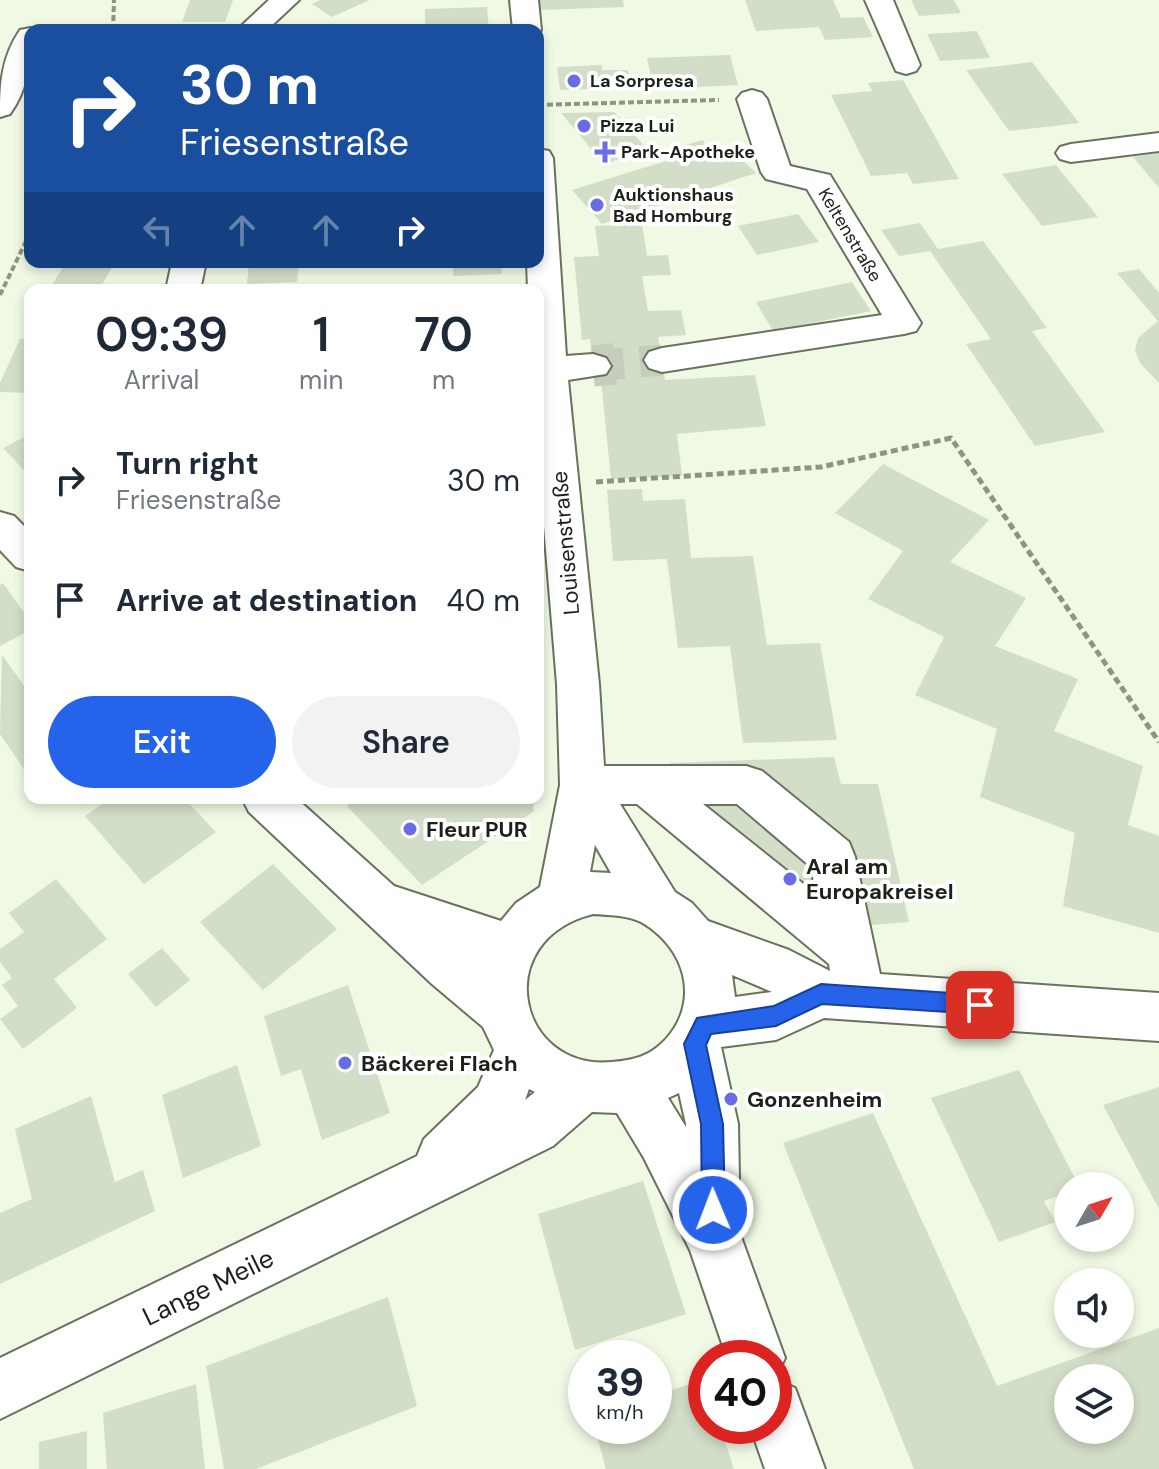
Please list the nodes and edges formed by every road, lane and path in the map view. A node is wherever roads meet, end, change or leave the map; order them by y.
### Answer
1 (114, 0) edge
2 (285, 0) edge
3 (524, 0) edge
4 (879, 0) edge
5 (113, 24) edge
6 (258, 24) edge
7 (526, 24) edge
8 (24, 41) edge
9 (906, 65) dead end
10 (752, 99) joint
11 (544, 105) edge
12 (0, 108) edge
13 (1159, 142) edge
14 (1071, 153) dead end
15 (24, 245) edge
16 (544, 268) edge
17 (0, 295) edge
18 (662, 360) tunnel mouth
19 (593, 366) dead end
20 (549, 369) junction
21 (560, 484) junction
22 (0, 526) edge
23 (24, 550) edge
24 (1159, 742) edge
25 (583, 785) junction
26 (646, 785) junction
27 (746, 785) junction
28 (272, 804) edge
29 (799, 829) junction
30 (736, 858) junction
31 (561, 901) junction
32 (384, 905) junction
33 (795, 906) junction
34 (676, 922) junction
35 (511, 947) junction
36 (844, 981) junction
37 (1159, 1017) edge
38 (511, 1030) junction
39 (700, 1035) junction
40 (607, 1087) junction
41 (416, 1184) junction
42 (714, 1239) junction
43 (750, 1340) edge
44 (0, 1389) edge
45 (786, 1444) edge
46 (795, 1469) edge

1 - 5 path
2 - 6 street
3 - 7 street
4 - 9 street
8 - 12 street
10 - 11 path
10 - 18 street, Keltenstraße
13 - 14 street
15 - 17 path
16 - 20 street, Louisenstraße
19 - 20 street
20 - 21 street, Louisenstraße
21 - 24 path
21 - 25 street, Louisenstraße
22 - 23 street
25 - 26 street
25 - 31 street, Louisenstraße
25 - 34 street, Louisenstraße
26 - 27 street
26 - 30 street
27 - 29 street
27 - 30 street
28 - 32 street
29 - 33 street
29 - 36 street
30 - 33 street
31 - 34 street
31 - 35 street
32 - 35 street
32 - 38 street
33 - 36 street
34 - 36 street
34 - 39 street
35 - 38 street
36 - 37 street
36 - 39 street
38 - 40 street
38 - 41 street, Lange Meile
39 - 40 street
39 - 42 street
40 - 41 street, Lange Meile
40 - 42 street
41 - 44 street, Lange Meile
42 - 43 street
45 - 46 street

